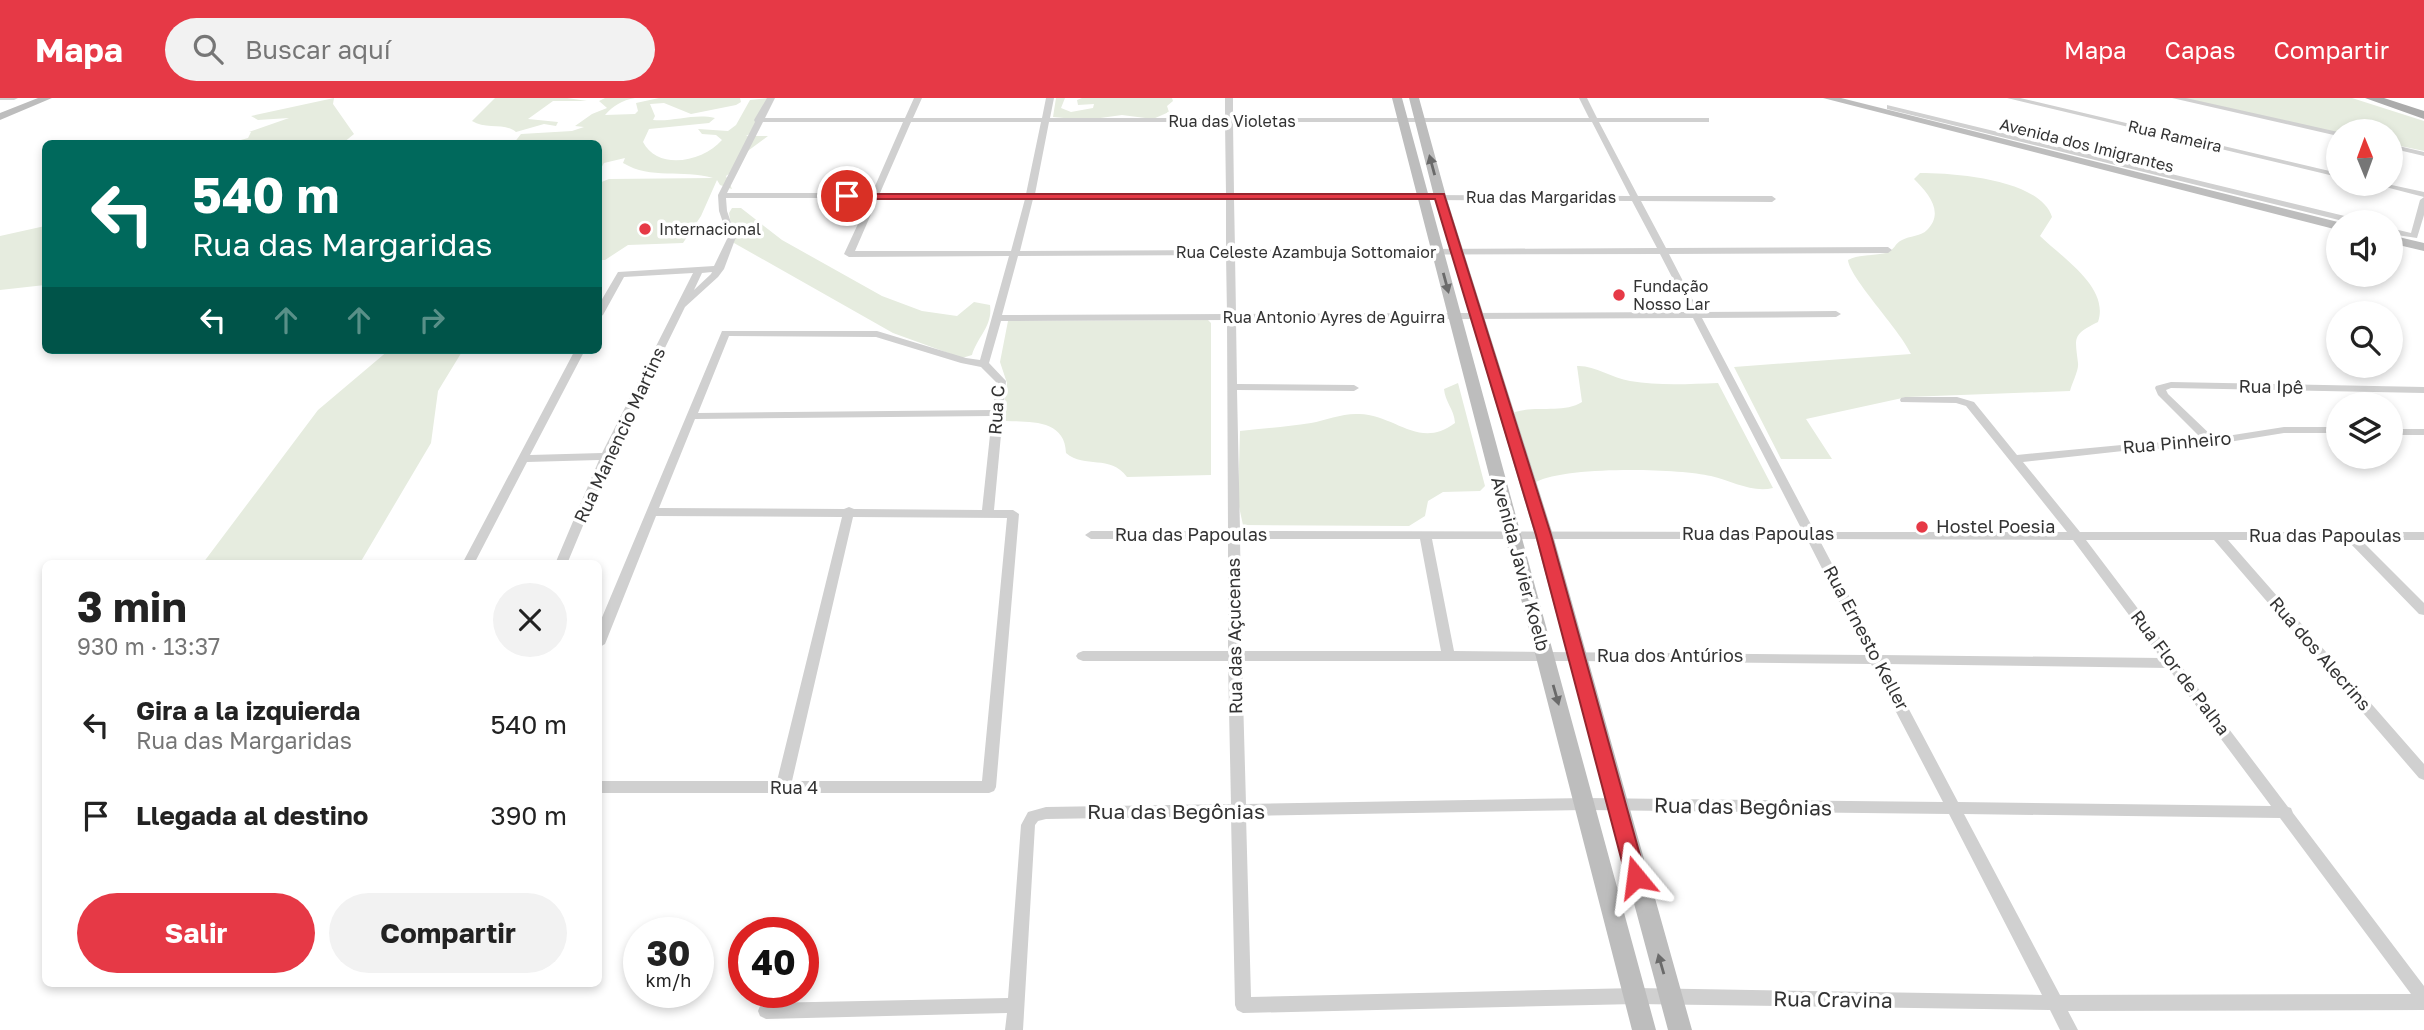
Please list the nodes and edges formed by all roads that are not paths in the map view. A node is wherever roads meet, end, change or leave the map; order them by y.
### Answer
1 (0, 98) edge
2 (14, 98) edge
3 (40, 98) edge
4 (771, 98) edge
5 (918, 98) edge
6 (1050, 98) edge
7 (1229, 98) edge
8 (1397, 98) edge
9 (1414, 98) edge
10 (1583, 98) edge
11 (1828, 98) edge
12 (1900, 98) edge
13 (2011, 98) edge
14 (2176, 98) edge
15 (2371, 98) edge
16 (2395, 98) edge
17 (1854, 101) edge
18 (2424, 107) edge
19 (0, 111) edge
20 (2424, 115) edge
21 (0, 117) edge
22 (758, 120) junction
23 (1402, 120) junction
24 (1420, 120) junction
25 (1706, 120) dead end
26 (1229, 121) junction
27 (1595, 121) junction
28 (908, 122) junction
29 (1045, 122) junction
30 (2326, 131) edge
31 (2403, 149) edge
32 (2424, 154) edge
33 (2326, 171) edge
34 (2403, 190) edge
35 (722, 195) junction
36 (2424, 195) edge
37 (872, 196) junction
38 (1030, 196) junction
39 (1229, 196) junction
40 (1423, 196) junction
41 (1440, 196) junction
42 (1635, 197) junction
43 (1772, 199) dead end
44 (2424, 200) edge
45 (2326, 214) edge
46 (2326, 223) edge
47 (2403, 234) edge
48 (2414, 236) joint
49 (2403, 242) edge
50 (2424, 247) edge
51 (1888, 250) dead end
52 (1458, 251) junction
53 (1437, 252) junction
54 (1016, 253) junction
55 (1230, 253) junction
56 (1664, 253) junction
57 (719, 269) junction
58 (699, 270) junction
59 (619, 276) joint
60 (681, 306) junction
61 (602, 308) edge
62 (1836, 314) dead end
63 (1696, 316) junction
64 (1230, 317) junction
65 (1455, 317) junction
66 (1477, 317) junction
67 (999, 318) junction
68 (578, 354) edge
69 (984, 364) junction
70 (1232, 387) junction
71 (1354, 388) dead end
72 (2161, 388) joint
73 (2424, 390) edge
74 (1905, 400) dead end
75 (998, 413) junction
76 (691, 415) junction
77 (2326, 430) edge
78 (2403, 432) edge
79 (2424, 432) edge
80 (2212, 442) junction
81 (606, 456) junction
82 (523, 459) junction
83 (2015, 459) junction
84 (849, 511) junction
85 (988, 511) junction
86 (651, 512) junction
87 (1812, 533) junction
88 (1234, 534) junction
89 (1424, 534) junction
90 (1091, 535) dead end
91 (1512, 535) junction
92 (1544, 535) junction
93 (2076, 535) junction
94 (2217, 535) junction
95 (2350, 536) junction
96 (2424, 536) edge
97 (470, 560) edge
98 (563, 560) edge
99 (2424, 611) edge
100 (602, 634) edge
101 (1235, 655) junction
102 (1083, 656) dead end
103 (1448, 656) junction
104 (1545, 656) junction
105 (1575, 656) junction
106 (1877, 658) junction
107 (2172, 663) junction
108 (2424, 774) edge
109 (602, 787) edge
110 (783, 788) junction
111 (1586, 804) junction
112 (1615, 805) junction
113 (1955, 810) junction
114 (1238, 812) junction
115 (2286, 812) junction
116 (1033, 816) joint
117 (1636, 996) junction
118 (1670, 997) junction
119 (2424, 1000) edge
120 (2056, 1003) junction
121 (1015, 1005) junction
122 (1243, 1005) joint
123 (766, 1011) dead end
124 (1014, 1030) edge
125 (1644, 1030) edge
126 (1680, 1030) edge
127 (2069, 1030) edge

1 - 2 street
3 - 19 street
3 - 21 street
4 - 22 street
5 - 28 street
6 - 29 street, Rua C
7 - 26 street, Rua das Açucenas
8 - 23 street, Avenida Javier Koelb
9 - 24 street, Avenida Javier Koelb
10 - 27 street, Rua Ernesto Keller
11 - 17 street, Avenida dos Imigrantes
12 - 45 street
13 - 33 street, Rua Rameira
14 - 30 street
15 - 20 main road
16 - 18 main road
17 - 46 street, Avenida dos Imigrantes
22 - 28 street, Rua das Violetas
22 - 35 street
23 - 24 street, Rua das Violetas
23 - 26 street, Rua das Violetas
23 - 40 street, Avenida Javier Koelb
24 - 27 street, Rua das Violetas
41 -> 24 street, Avenida Javier Koelb
25 - 27 street, Rua das Violetas
26 - 29 street, Rua das Violetas
26 - 39 street, Rua das Açucenas
27 - 42 street, Rua Ernesto Keller
28 - 29 street, Rua das Violetas
28 - 37 street
29 - 38 street, Rua C
31 - 32 street
34 - 36 street
35 - 37 street, Rua das Margaridas
35 - 57 street, Rua Manencio Martins
37 - 38 street, Rua das Margaridas
37 - 54 street, Rua Celeste Azambuja Sottomaior
38 - 39 street, Rua das Margaridas
38 - 54 street, Rua C
39 - 40 street, Rua das Margaridas
39 - 55 street, Rua das Açucenas
40 - 41 street, Rua das Margaridas
40 - 53 street, Avenida Javier Koelb
41 - 42 street, Rua das Margaridas
41 - 52 street, Avenida Javier Koelb
42 - 43 street, Rua das Margaridas
42 - 56 street, Rua Ernesto Keller
44 - 48 street
47 - 48 street
49 - 50 street
51 - 56 street, Rua Celeste Azambuja Sottomaior
52 - 53 street, Rua Celeste Azambuja Sottomaior
52 - 56 street, Rua Celeste Azambuja Sottomaior
52 - 66 street, Avenida Javier Koelb
53 - 55 street, Rua Celeste Azambuja Sottomaior
53 -> 65 street, Avenida Javier Koelb
54 - 55 street, Rua Celeste Azambuja Sottomaior
54 - 67 street, Rua C
55 - 64 street, Rua das Açucenas
56 - 63 street, Rua Ernesto Keller
57 - 58 street
57 - 60 street, Rua Manencio Martins
58 - 59 street
58 - 60 street, Rua Manencio Martins
59 - 61 street
60 - 81 street, Rua Manencio Martins
62 - 63 street, Rua Antonio Ayres de Aguirra
63 - 66 street, Rua Antonio Ayres de Aguirra
63 - 87 street, Rua Ernesto Keller
64 - 65 street, Rua Antonio Ayres de Aguirra
64 - 67 street, Rua Antonio Ayres de Aguirra
64 - 70 street, Rua das Açucenas
65 - 66 street, Rua Antonio Ayres de Aguirra
65 - 91 street, Avenida Javier Koelb
66 - 92 street, Avenida Javier Koelb
67 - 69 street, Rua C
68 - 82 street
69 - 75 street, Rua C
69 - 76 street
70 - 71 street
70 - 88 street, Rua das Açucenas
72 - 73 street, Rua Ipê
72 - 80 street
74 - 83 street, Rua Flor de Palha
75 - 76 street
75 - 85 street, Rua C
76 - 86 street
77 - 80 street, Rua Pinheiro
78 - 79 street
80 - 83 street, Rua Pinheiro
81 - 82 street
81 - 98 street, Rua Manencio Martins
82 - 97 street
83 - 93 street, Rua Flor de Palha
84 - 85 street
84 - 86 street
84 - 110 street
85 - 110 street, Rua 4
86 - 100 street
87 - 92 street, Rua das Papoulas
87 - 93 street, Rua das Papoulas
87 - 106 street, Rua Ernesto Keller
88 - 89 street, Rua das Papoulas
88 - 90 street, Rua das Papoulas
88 - 101 street, Rua das Açucenas
89 - 91 street, Rua das Papoulas
89 - 103 street
91 - 92 street, Rua das Papoulas
91 - 104 street, Avenida Javier Koelb
92 - 105 street, Avenida Javier Koelb
93 - 94 street, Rua das Papoulas
93 - 107 street, Rua Flor de Palha
94 - 95 street, Rua das Papoulas
94 - 108 street, Rua dos Alecrins
95 - 96 street, Rua das Papoulas
95 - 99 street
101 - 102 street, Rua dos Antúrios
101 - 103 street, Rua dos Antúrios
101 - 114 street, Rua das Açucenas
103 - 104 street, Rua dos Antúrios
104 - 105 street, Rua dos Antúrios
104 -> 111 street, Avenida Javier Koelb
105 - 106 street, Rua dos Antúrios
105 - 112 street, Avenida Javier Koelb
106 - 107 street, Rua dos Antúrios
106 - 113 street, Rua Ernesto Keller
107 - 115 street, Rua Flor de Palha
109 - 110 street, Rua 4
111 - 112 street, Rua das Begônias
111 - 114 street, Rua das Begônias
111 - 117 street, Avenida Javier Koelb
112 - 113 street, Rua das Begônias
118 -> 112 street, Avenida Javier Koelb
113 - 115 street, Rua das Begônias
113 - 120 street, Rua Ernesto Keller
114 - 116 street, Rua das Begônias
114 - 122 street, Rua das Açucenas
115 - 119 street, Rua Flor de Palha
116 - 121 street
117 - 118 street, Rua Cravina
117 - 122 street, Rua Cravina
117 - 125 street, Avenida Javier Koelb
118 - 120 street, Rua Cravina
118 - 126 street, Avenida Javier Koelb
119 - 120 street, Rua Cravina
120 - 127 street, Rua Ernesto Keller
121 - 123 street
121 - 124 street

